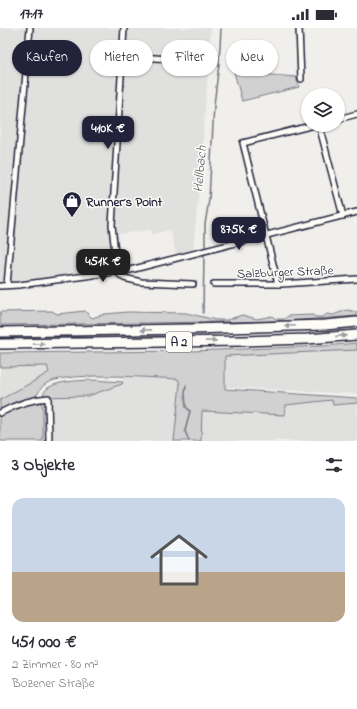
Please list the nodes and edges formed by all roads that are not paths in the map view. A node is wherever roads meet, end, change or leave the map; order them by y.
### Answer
1 (30, 28) edge
2 (124, 28) edge
3 (299, 28) edge
4 (123, 40) edge
5 (121, 76) edge
6 (301, 79) dead end
7 (357, 114) edge
8 (345, 117) edge
9 (301, 128) edge
10 (321, 132) edge
11 (357, 212) edge
12 (343, 216) junction
13 (266, 236) junction
14 (117, 272) junction
15 (357, 279) edge
16 (193, 284) dead end
17 (214, 284) dead end
18 (278, 284) junction
19 (7, 285) junction
20 (0, 286) edge
21 (357, 322) edge
22 (0, 332) edge
23 (357, 335) edge
24 (0, 344) edge
25 (0, 413) edge
26 (49, 441) edge

1 - 19 street
2 - 4 street
3 - 6 street
5 - 14 street
7 - 8 street
9 - 13 street
10 - 12 street
11 - 12 street
12 - 13 street
13 - 14 street
13 - 18 street
14 - 16 street
14 - 19 street
15 - 18 street, Salzburger Straße
17 - 18 street, Salzburger Straße
19 - 20 street
21 -> 22 highway, A 2
24 -> 23 highway, A 2
25 - 26 street

